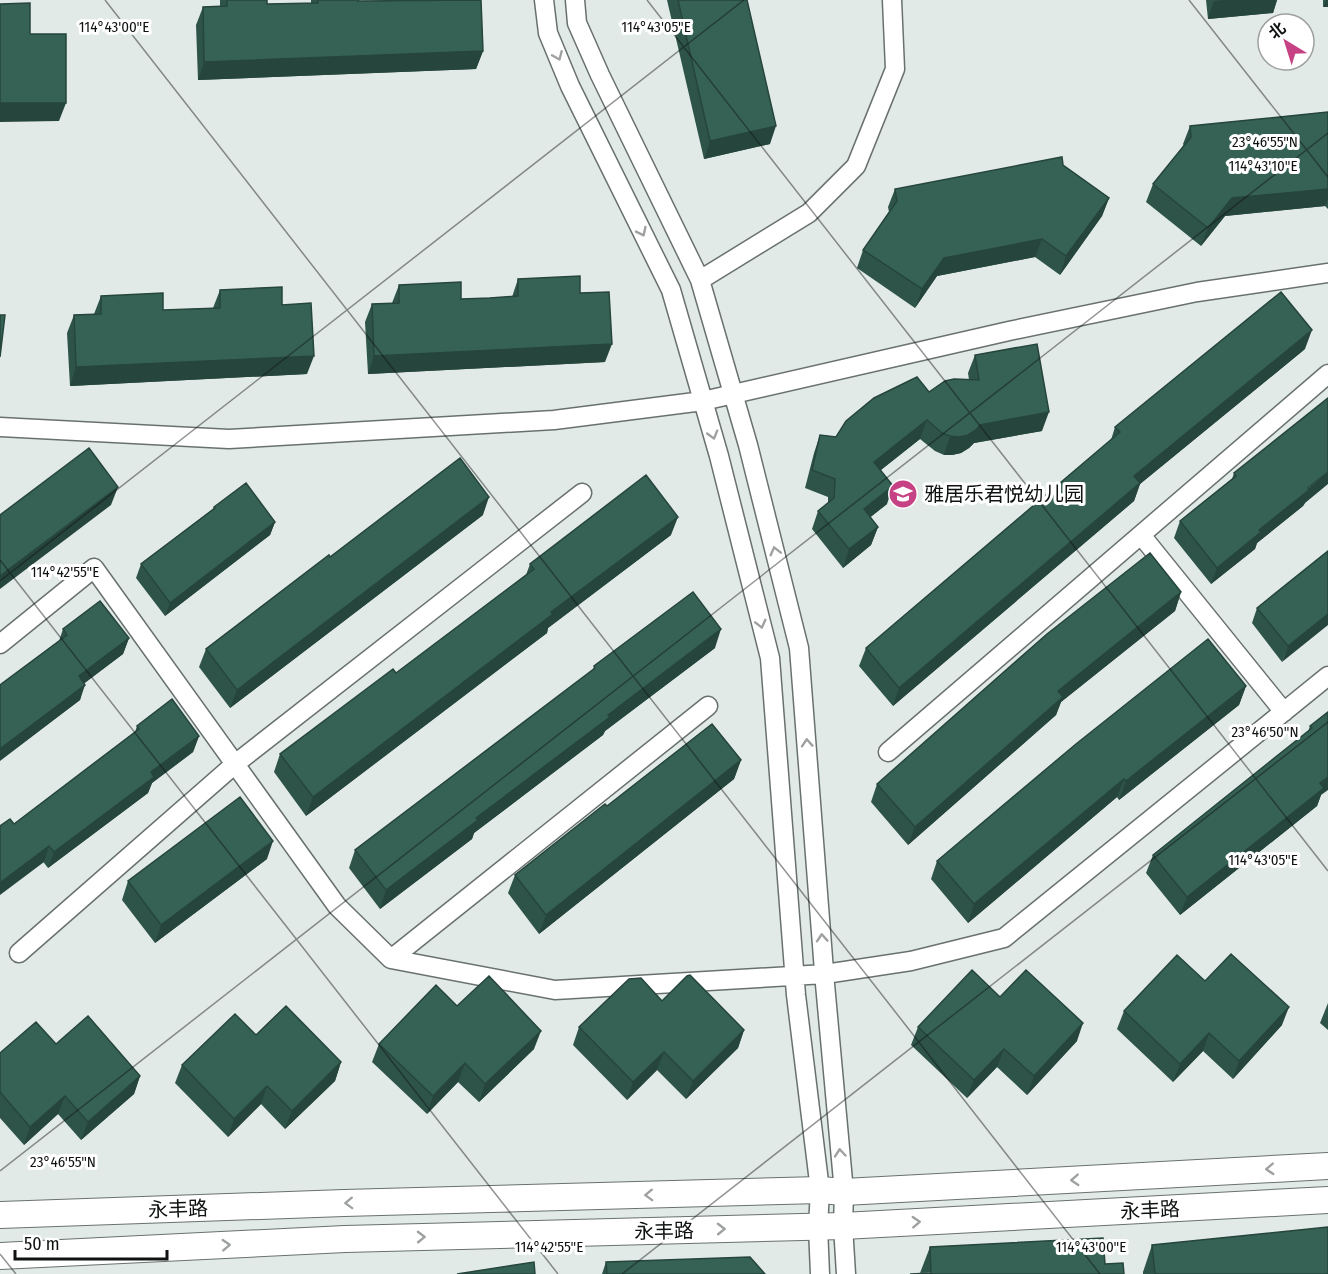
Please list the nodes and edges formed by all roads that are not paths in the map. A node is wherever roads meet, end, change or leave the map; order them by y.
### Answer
1 (544, 0) edge
2 (574, 0) edge
3 (892, 0) edge
4 (1328, 273) edge
5 (700, 280) junction
6 (1328, 374) edge
7 (733, 394) junction
8 (703, 401) junction
9 (0, 428) edge
10 (582, 493) dead end
11 (1141, 535) junction
12 (0, 644) edge
13 (1328, 676) edge
14 (708, 706) dead end
15 (1284, 712) junction
16 (888, 752) dead end
17 (235, 764) junction
18 (18, 953) dead end
19 (391, 959) junction
20 (825, 974) junction
21 (795, 977) junction
22 (1328, 1166) edge
23 (832, 1191) junction
24 (1328, 1200) edge
25 (0, 1215) edge
26 (830, 1226) junction
27 (0, 1256) edge
28 (820, 1274) edge
29 (846, 1274) edge

1 -> 8 street
2 - 5 street
3 - 5 street
4 - 7 street
5 - 7 street
6 - 11 street
7 - 8 street
20 -> 7 street
8 - 9 street
8 -> 21 street
10 - 17 street
11 - 15 street
11 - 16 street
12 - 17 street
13 - 15 street
14 - 19 street
15 - 20 street
17 - 18 street
17 - 19 street
19 - 21 street
20 - 21 street
23 -> 20 street
21 - 23 street
22 -> 23 street, 永丰路
23 -> 25 street, 永丰路
23 - 26 street
23 - 26 street
26 -> 24 street, 永丰路
27 -> 26 street, 永丰路
26 - 28 street
26 - 29 street

